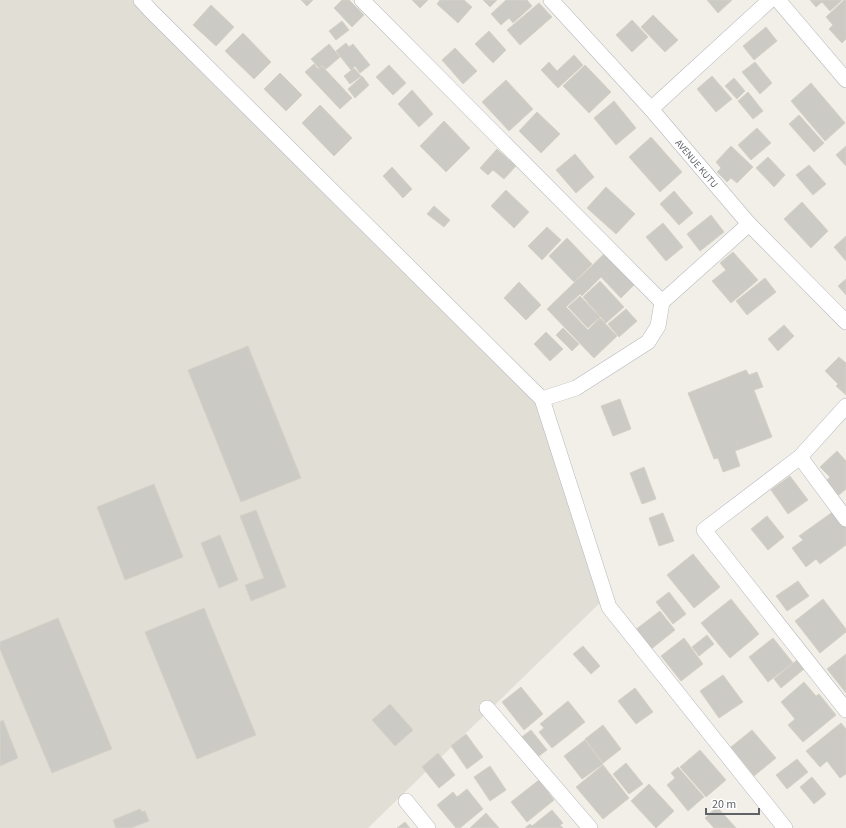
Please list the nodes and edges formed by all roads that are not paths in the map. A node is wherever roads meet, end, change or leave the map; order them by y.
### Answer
1 (141, 0) edge
2 (362, 0) edge
3 (551, 0) edge
4 (770, 0) edge
5 (778, 0) edge
6 (846, 80) edge
7 (651, 109) junction
8 (750, 224) junction
9 (662, 302) junction
10 (846, 322) edge
11 (542, 399) junction
12 (846, 406) edge
13 (800, 457) junction
14 (846, 519) edge
15 (487, 708) dead end
16 (846, 710) edge
17 (406, 801) dead end
18 (428, 828) edge
19 (590, 828) edge
20 (785, 828) edge

1 - 11 street
2 - 9 street
3 - 7 street, AVENUE KUTU
4 - 7 street
5 - 6 street
7 - 8 street, AVENUE KUTU
8 - 9 street
8 - 10 street, AVENUE KUTU
9 - 11 street
11 - 20 street
12 - 13 street
13 - 14 street
13 - 16 street
15 - 19 street
17 - 18 street

